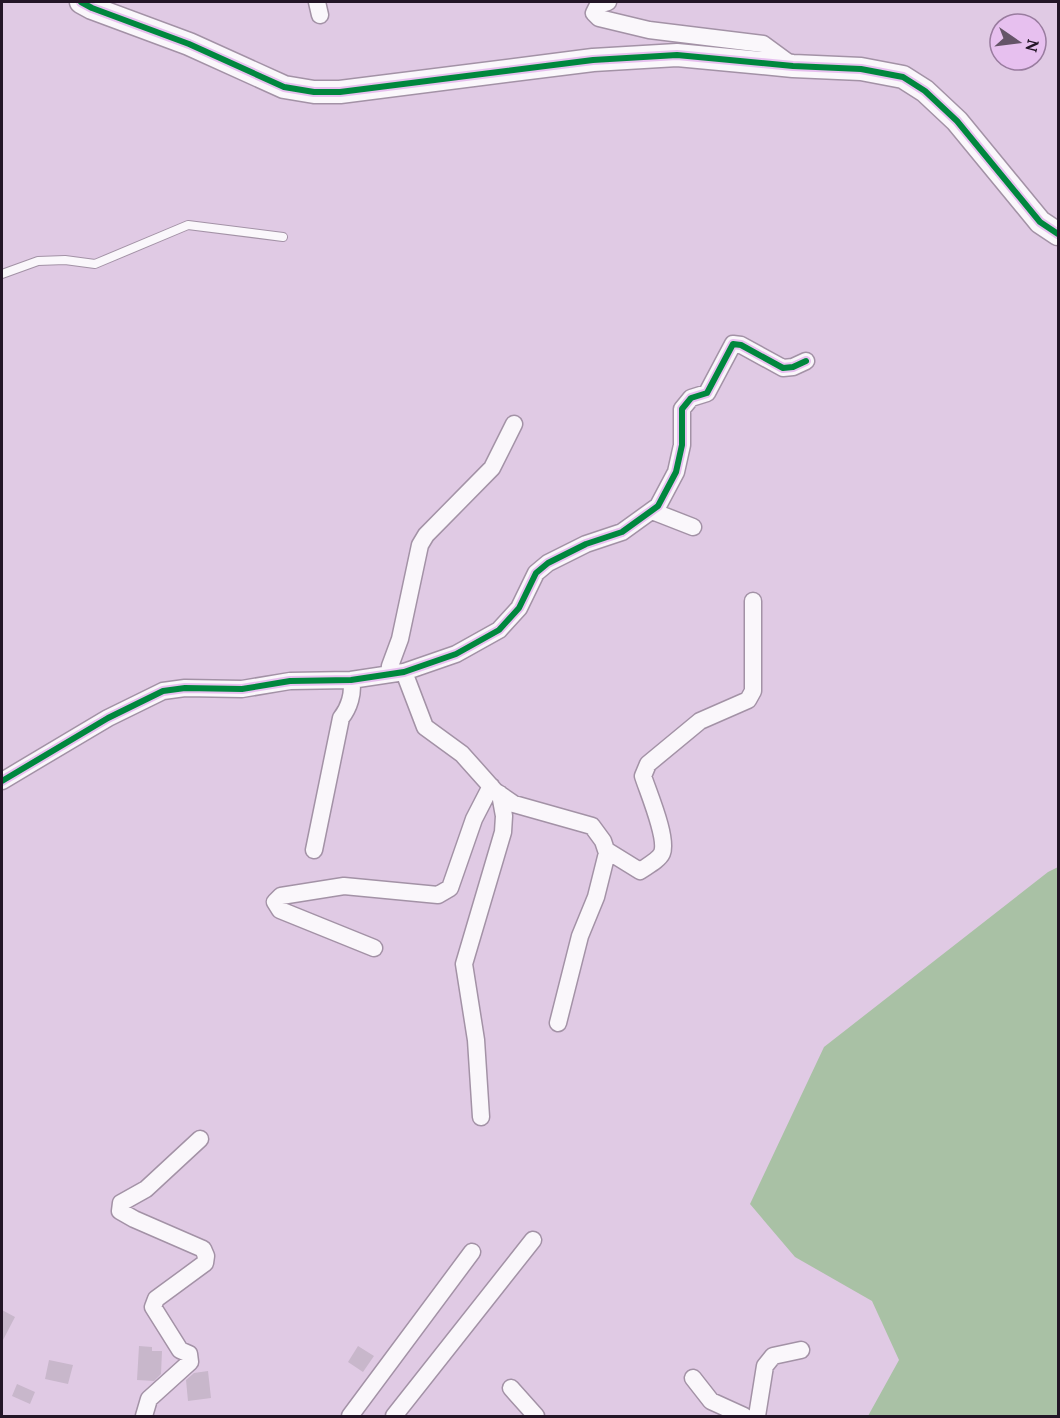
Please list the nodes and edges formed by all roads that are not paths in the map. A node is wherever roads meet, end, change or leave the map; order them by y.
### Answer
1 (81, 2) edge
2 (608, 2) edge
3 (793, 66) junction
4 (1059, 234) edge
5 (283, 237) dead end
6 (2, 274) edge
7 (806, 361) dead end
8 (514, 424) dead end
9 (652, 511) junction
10 (693, 527) dead end
11 (753, 601) dead end
12 (397, 673) junction
13 (351, 680) junction
14 (2, 781) edge
15 (495, 790) junction
16 (606, 849) junction
17 (314, 850) dead end
18 (374, 948) dead end
19 (558, 1023) dead end
20 (481, 1117) dead end
21 (200, 1139) dead end
22 (533, 1240) dead end
23 (472, 1252) dead end
24 (801, 1350) dead end
25 (693, 1378) dead end
26 (512, 1388) dead end
27 (144, 1416) edge
28 (350, 1416) edge
29 (394, 1416) edge
30 (536, 1416) edge
31 (744, 1416) edge
32 (757, 1416) edge

1 - 3 street
2 - 3 street
3 - 4 street
5 - 6 lane
7 - 9 street
8 - 12 street
9 - 10 street
9 - 12 street
11 - 16 street
12 - 13 street
12 - 15 street
13 - 14 street
13 - 17 street
15 - 16 street
15 - 18 street
15 - 20 street
16 - 19 street
21 - 27 street
22 - 29 street
23 - 28 street
24 - 32 street
25 - 31 street
26 - 30 street

